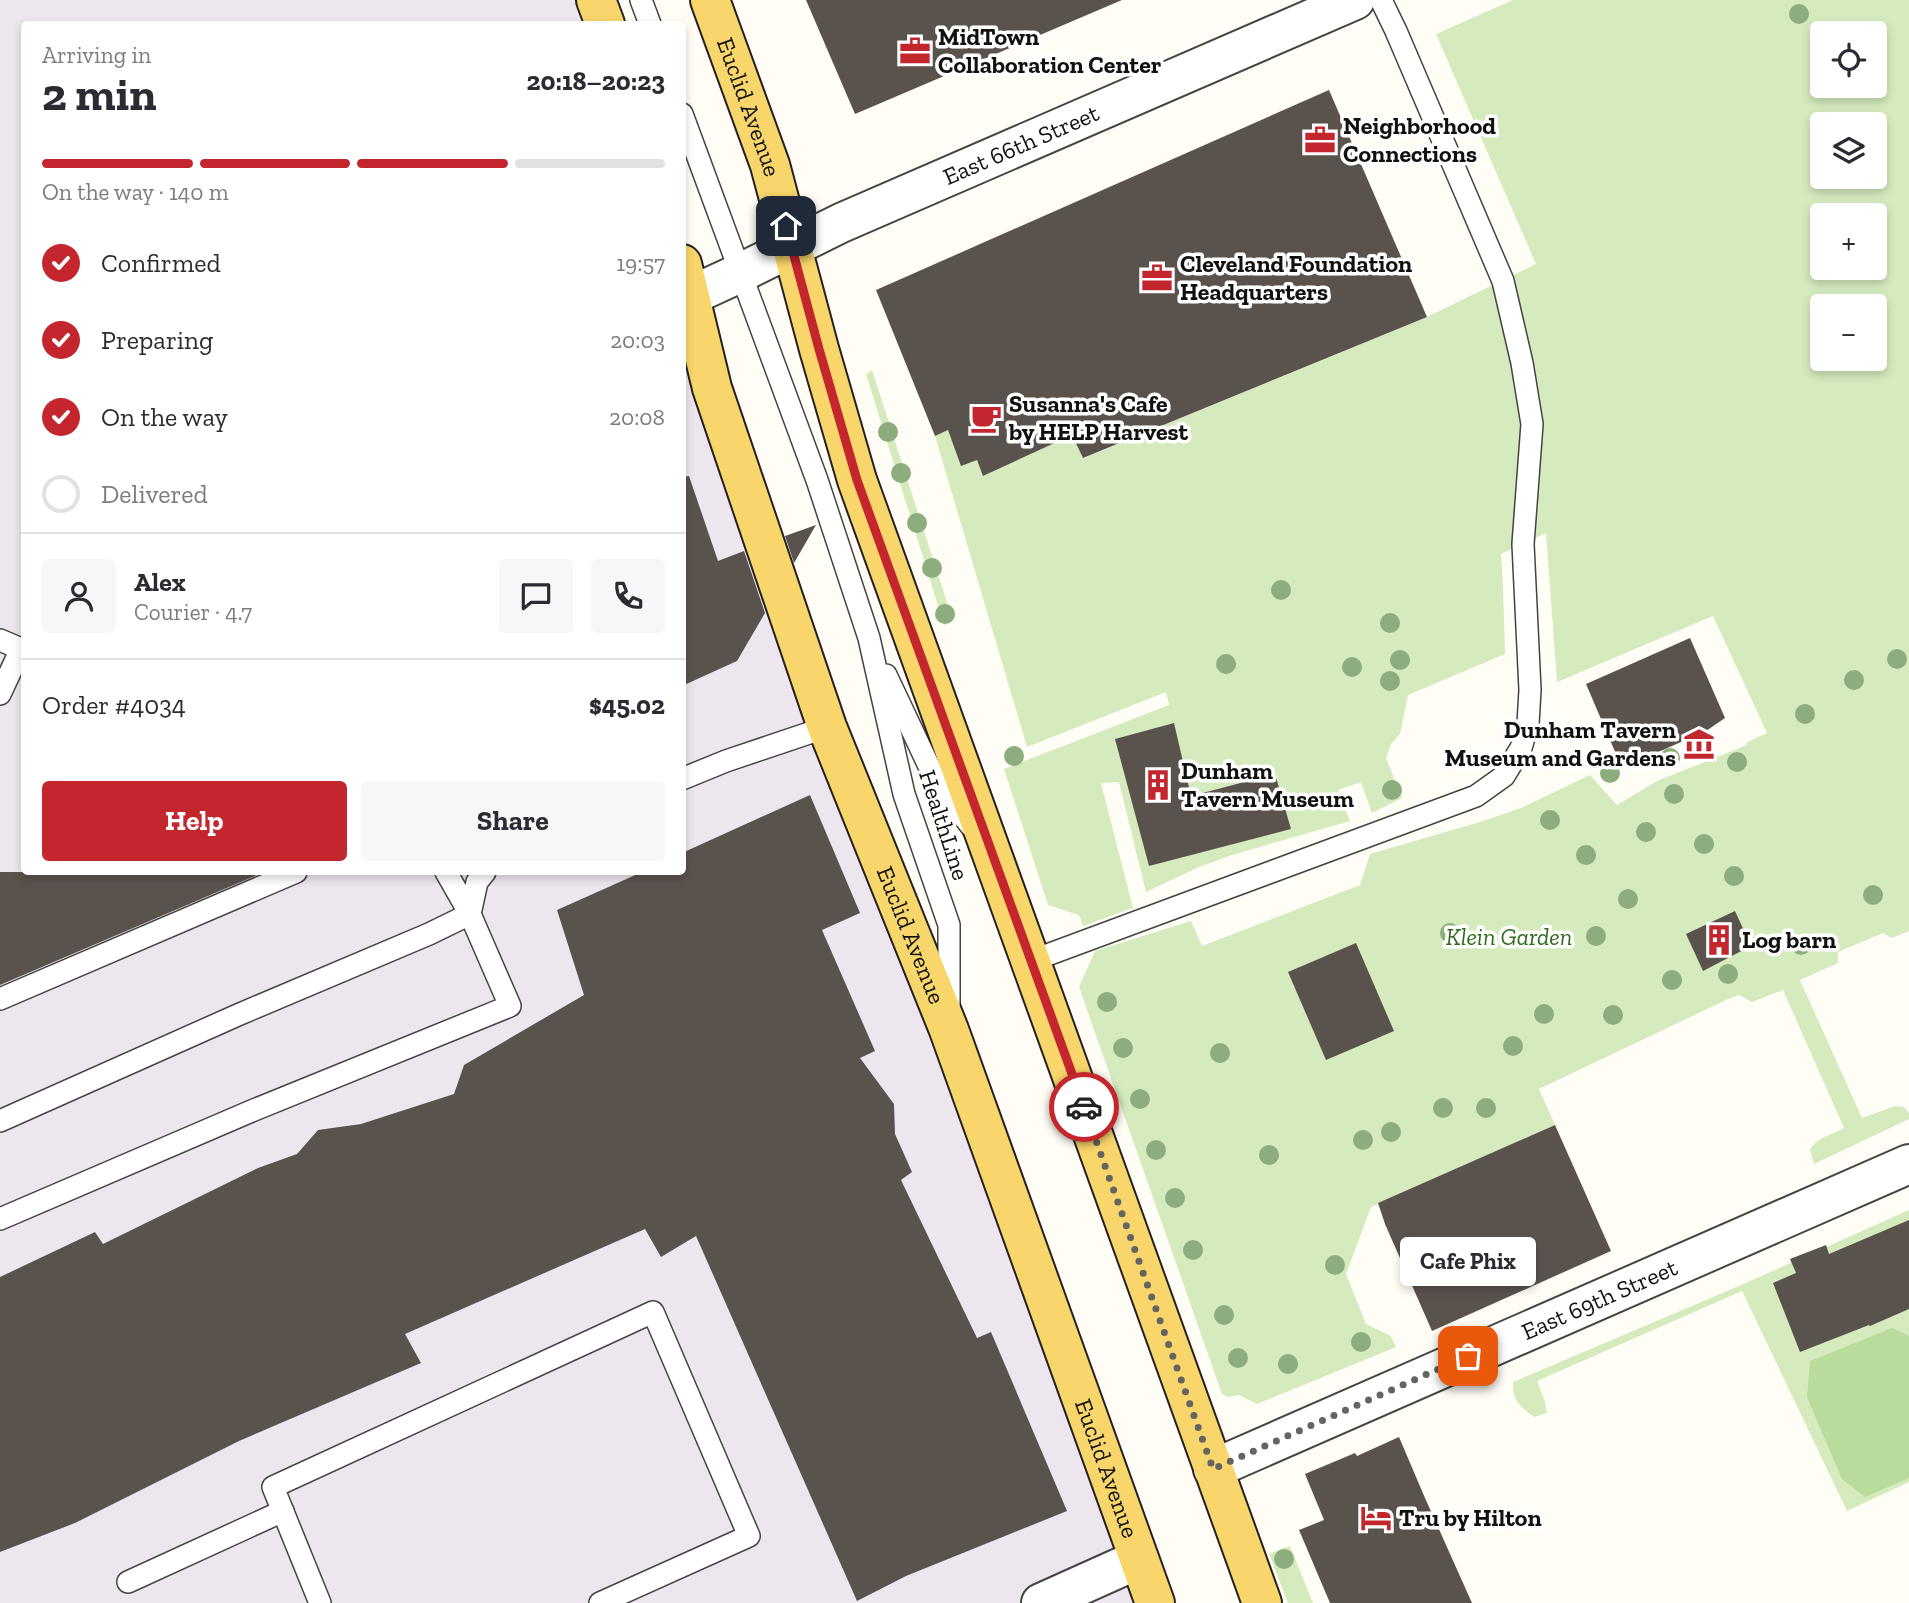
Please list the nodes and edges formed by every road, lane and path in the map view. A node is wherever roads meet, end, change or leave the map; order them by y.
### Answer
1 (596, 0) edge
2 (641, 0) edge
3 (710, 0) edge
4 (1355, 0) edge
5 (1381, 0) edge
6 (604, 21) edge
7 (649, 21) edge
8 (686, 125) edge
9 (791, 247) junction
10 (740, 274) junction
11 (686, 286) edge
12 (686, 290) edge
13 (869, 638) junction
14 (0, 640) edge
15 (21, 648) edge
16 (21, 653) edge
17 (0, 694) edge
18 (827, 727) junction
19 (686, 777) edge
20 (993, 854) junction
21 (289, 875) edge
22 (448, 875) edge
23 (483, 875) edge
24 (470, 914) junction
25 (1031, 961) junction
26 (0, 999) edge
27 (949, 1030) junction
28 (0, 1121) edge
29 (1909, 1164) edge
30 (0, 1219) edge
31 (1213, 1469) junction
32 (283, 1511) junction
33 (1139, 1559) junction
34 (128, 1582) dead end
35 (320, 1603) edge
36 (600, 1603) edge
37 (1041, 1603) edge
38 (1155, 1603) edge
39 (1262, 1603) edge

1 - 6 main road
2 - 7 lane
3 - 9 main road, Euclid Avenue
4 - 9 street, East 66th Street
5 - 25 lane
8 - 10 lane, HealthLine
9 - 10 street, East 66th Street
9 - 20 main road, Euclid Avenue
10 - 11 street, East 66th Street
10 - 13 lane, HealthLine
12 - 18 main road, Euclid Avenue
13 - 20 lane, HealthLine
13 - 27 lane, HealthLine
14 - 15 lane
16 - 17 lane
18 - 19 lane
18 - 27 main road, Euclid Avenue
20 - 25 main road, Euclid Avenue
21 - 26 lane
22 - 24 lane
23 - 24 lane
24 - 28 lane
24 - 30 lane
25 - 31 main road, Euclid Avenue
27 - 33 main road, Euclid Avenue
29 - 31 street, East 69th Street
31 - 39 main road, Euclid Avenue
32 - 34 lane
32 - 35 lane
32 - 36 lane
33 - 37 street
33 - 38 main road, Euclid Avenue

